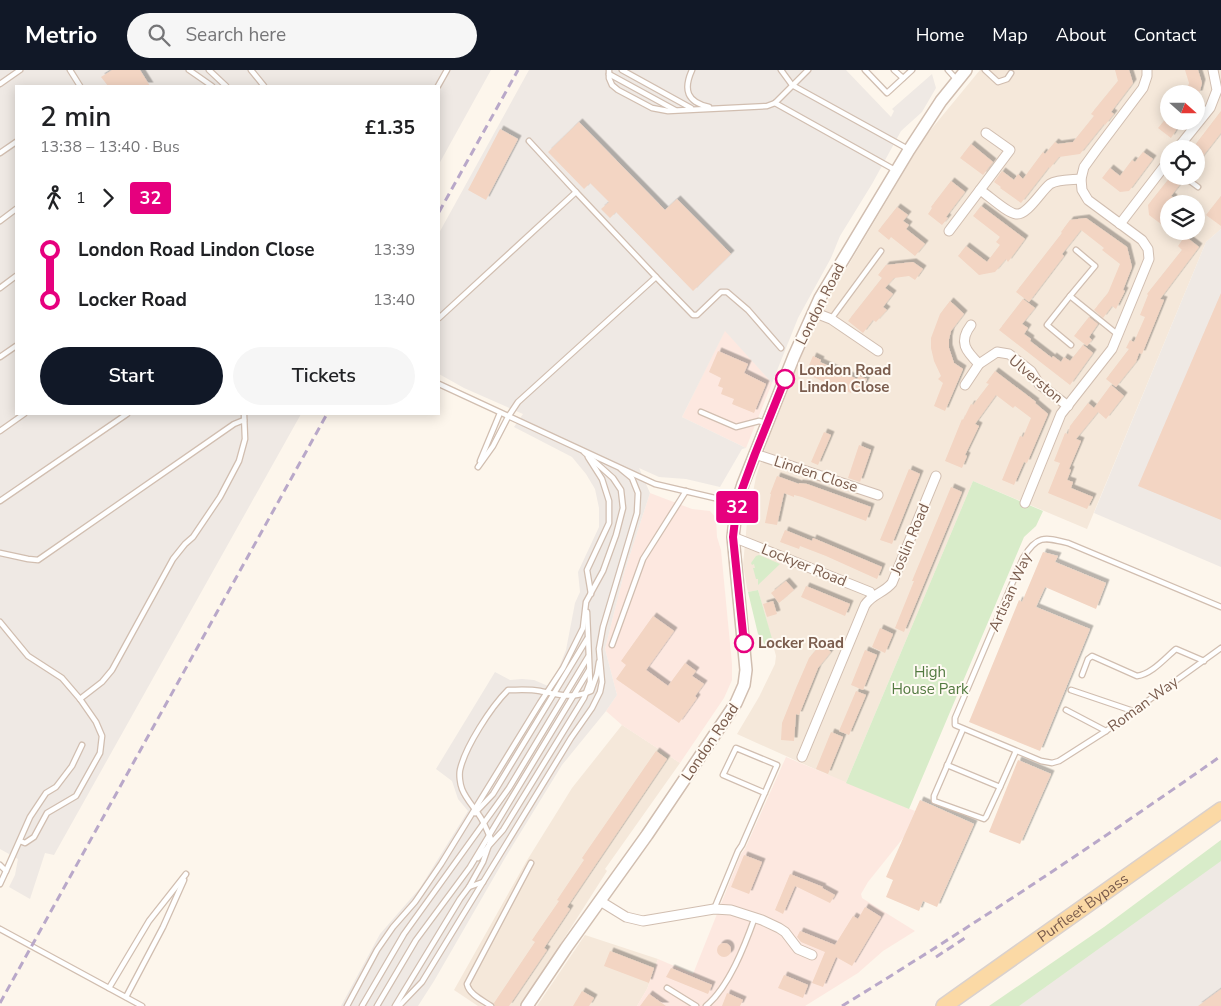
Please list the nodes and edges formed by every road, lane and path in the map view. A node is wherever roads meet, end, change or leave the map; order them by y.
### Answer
1 (20, 70) edge
2 (70, 70) edge
3 (189, 70) edge
4 (208, 70) edge
5 (251, 70) edge
6 (447, 70) edge
7 (622, 70) edge
8 (692, 70) edge
9 (808, 70) edge
10 (865, 70) edge
11 (894, 70) edge
12 (912, 70) edge
13 (948, 70) edge
14 (966, 70) edge
15 (985, 70) edge
16 (1147, 70) edge
17 (781, 71) edge
18 (1216, 71) edge
19 (609, 72) edge
20 (1011, 73) dead end
21 (903, 78) junction
22 (957, 80) junction
23 (0, 84) edge
24 (79, 85) edge
25 (211, 85) edge
26 (225, 85) edge
27 (263, 85) edge
28 (439, 85) edge
29 (792, 85) junction
30 (775, 102) junction
31 (692, 109) junction
32 (718, 109) junction
33 (676, 111) junction
34 (986, 133) dead end
35 (1185, 140) edge
36 (529, 142) dead end
37 (15, 143) edge
38 (909, 150) junction
39 (0, 153) edge
40 (896, 171) junction
41 (1160, 174) edge
42 (1081, 178) junction
43 (1195, 185) edge
44 (1198, 187) dead end
45 (980, 190) junction
46 (576, 192) junction
47 (15, 210) edge
48 (0, 221) edge
49 (1120, 224) junction
50 (949, 231) dead end
51 (1076, 250) dead end
52 (880, 251) dead end
53 (15, 277) edge
54 (656, 277) junction
55 (0, 288) edge
56 (1070, 296) junction
57 (813, 312) junction
58 (440, 317) edge
59 (831, 319) junction
60 (971, 325) dead end
61 (1118, 335) junction
62 (1071, 345) dead end
63 (15, 347) edge
64 (781, 348) dead end
65 (878, 351) dead end
66 (0, 357) edge
67 (979, 364) junction
68 (440, 384) edge
69 (965, 385) dead end
70 (1068, 406) junction
71 (701, 412) dead end
72 (500, 413) junction
73 (23, 415) edge
74 (126, 415) edge
75 (244, 415) edge
76 (508, 417) junction
77 (244, 420) junction
78 (767, 423) junction
79 (0, 431) edge
80 (584, 452) junction
81 (755, 454) junction
82 (621, 469) junction
83 (936, 476) dead end
84 (686, 491) junction
85 (878, 495) dead end
86 (0, 502) edge
87 (737, 503) junction
88 (1025, 503) dead end
89 (733, 537) junction
90 (0, 553) edge
91 (590, 594) junction
92 (872, 596) junction
93 (586, 602) junction
94 (1221, 607) edge
95 (0, 622) edge
96 (588, 636) junction
97 (612, 645) dead end
98 (1221, 648) edge
99 (588, 657) junction
100 (600, 658) junction
101 (1204, 661) junction
102 (589, 670) junction
103 (1082, 675) dead end
104 (1071, 690) dead end
105 (586, 693) junction
106 (547, 694) junction
107 (554, 695) junction
108 (565, 696) junction
109 (574, 696) junction
110 (80, 699) junction
111 (1066, 710) dead end
112 (1133, 711) junction
113 (963, 728) junction
114 (1106, 731) junction
115 (82, 745) dead end
116 (1016, 750) junction
117 (802, 757) dead end
118 (947, 765) junction
119 (1000, 787) junction
120 (765, 793) junction
121 (476, 810) junction
122 (1221, 810) edge
123 (484, 823) junction
124 (489, 835) junction
125 (20, 841) junction
126 (488, 847) junction
127 (531, 863) dead end
128 (0, 865) edge
129 (470, 867) junction
130 (6, 871) junction
131 (483, 882) junction
132 (0, 884) edge
133 (470, 887) junction
134 (600, 901) junction
135 (714, 909) junction
136 (755, 917) junction
137 (0, 929) edge
138 (812, 955) dead end
139 (109, 988) junction
140 (667, 988) dead end
141 (126, 997) junction
142 (142, 1006) edge
143 (347, 1006) edge
144 (362, 1006) edge
145 (377, 1006) edge
146 (395, 1006) edge
147 (399, 1006) edge
148 (491, 1006) edge
149 (527, 1006) edge
150 (696, 1006) edge
151 (706, 1006) edge
152 (944, 1006) edge

1 - 23 lane
2 - 24 lane
3 - 25 lane
4 - 26 lane
5 - 27 lane
6 - 28 lane
7 - 31 lane
8 - 32 lane
9 - 29 lane
10 - 21 lane
11 - 21 lane
12 - 21 lane
13 - 22 lane
14 - 22 street, London Road
15 - 20 lane
16 - 42 street
17 - 29 lane
18 - 35 street
19 - 33 lane
19 - 33 lane
22 - 38 street, London Road
29 - 30 lane
29 - 38 lane
30 - 32 lane
30 - 40 lane
31 - 32 lane
31 - 33 lane
34 - 45 street
36 - 46 lane
37 - 39 lane
38 - 40 street, London Road
40 - 57 street, London Road
41 - 49 street
42 - 45 street
42 - 49 street
43 - 44 lane
45 - 50 street
46 - 54 lane
46 - 58 lane
47 - 48 lane
49 - 61 street
51 - 56 lane
52 - 59 lane
53 - 55 lane
54 - 64 lane
54 - 76 lane
56 - 61 lane
56 - 62 lane
57 - 59 street
57 - 78 street, London Road
59 - 65 street
60 - 67 street
61 - 70 street
63 - 66 lane
67 - 69 street, Ulverston
67 - 70 street, Ulverston
68 - 72 lane
70 - 88 street
71 - 78 lane
72 - 76 lane
72 - 76 lane
73 - 79 lane
74 - 86 lane
75 - 77 lane
76 - 80 lane
77 - 90 lane
77 - 110 lane
78 - 81 street, London Road
80 - 82 lane
80 - 91 lane
80 - 91 lane
81 - 85 street, Linden Close
81 - 87 street, London Road
82 - 84 lane
82 - 100 lane
83 - 92 street, Joslin Road
84 - 87 lane
84 - 97 lane
87 - 89 street, London Road
89 - 92 street, Lockyer Road
89 - 134 street, London Road
91 - 93 lane
92 - 117 street, Joslin Road
93 - 96 lane
93 - 106 lane
94 - 113 lane, Artisan Way
95 - 110 lane
96 - 99 lane
96 - 107 lane
98 - 101 lane, Roman Way
99 - 102 lane
99 - 108 lane
100 - 105 lane
100 - 131 lane
101 - 103 lane
101 - 112 lane, Roman Way
102 - 105 lane
102 - 109 lane
104 - 112 lane
105 - 109 lane
105 - 126 lane
106 - 107 lane
106 - 121 lane
106 - 121 lane
107 - 108 lane
107 - 121 lane
108 - 109 lane
108 - 123 lane
109 - 124 lane
110 - 125 lane
111 - 114 lane
112 - 114 lane, Roman Way
113 - 116 lane
113 - 118 lane
114 - 116 lane, Roman Way
115 - 125 lane
116 - 119 lane
118 - 119 lane
118 - 119 lane
120 - 120 lane
120 - 135 lane
121 - 123 lane
121 - 143 lane
122 - 152 main road, Purfleet Bypass
123 - 124 lane
123 - 144 lane
124 - 126 lane
124 - 129 lane
125 - 130 lane
126 - 129 lane
126 - 133 lane
127 - 148 lane
128 - 130 lane
129 - 145 lane
130 - 132 lane
131 - 133 lane
131 - 147 lane
133 - 146 lane
134 - 135 street
134 - 149 street, London Road
135 - 136 street
136 - 138 street
136 - 151 lane
137 - 139 lane
139 - 141 lane
139 - 141 lane
140 - 150 lane
141 - 142 lane

